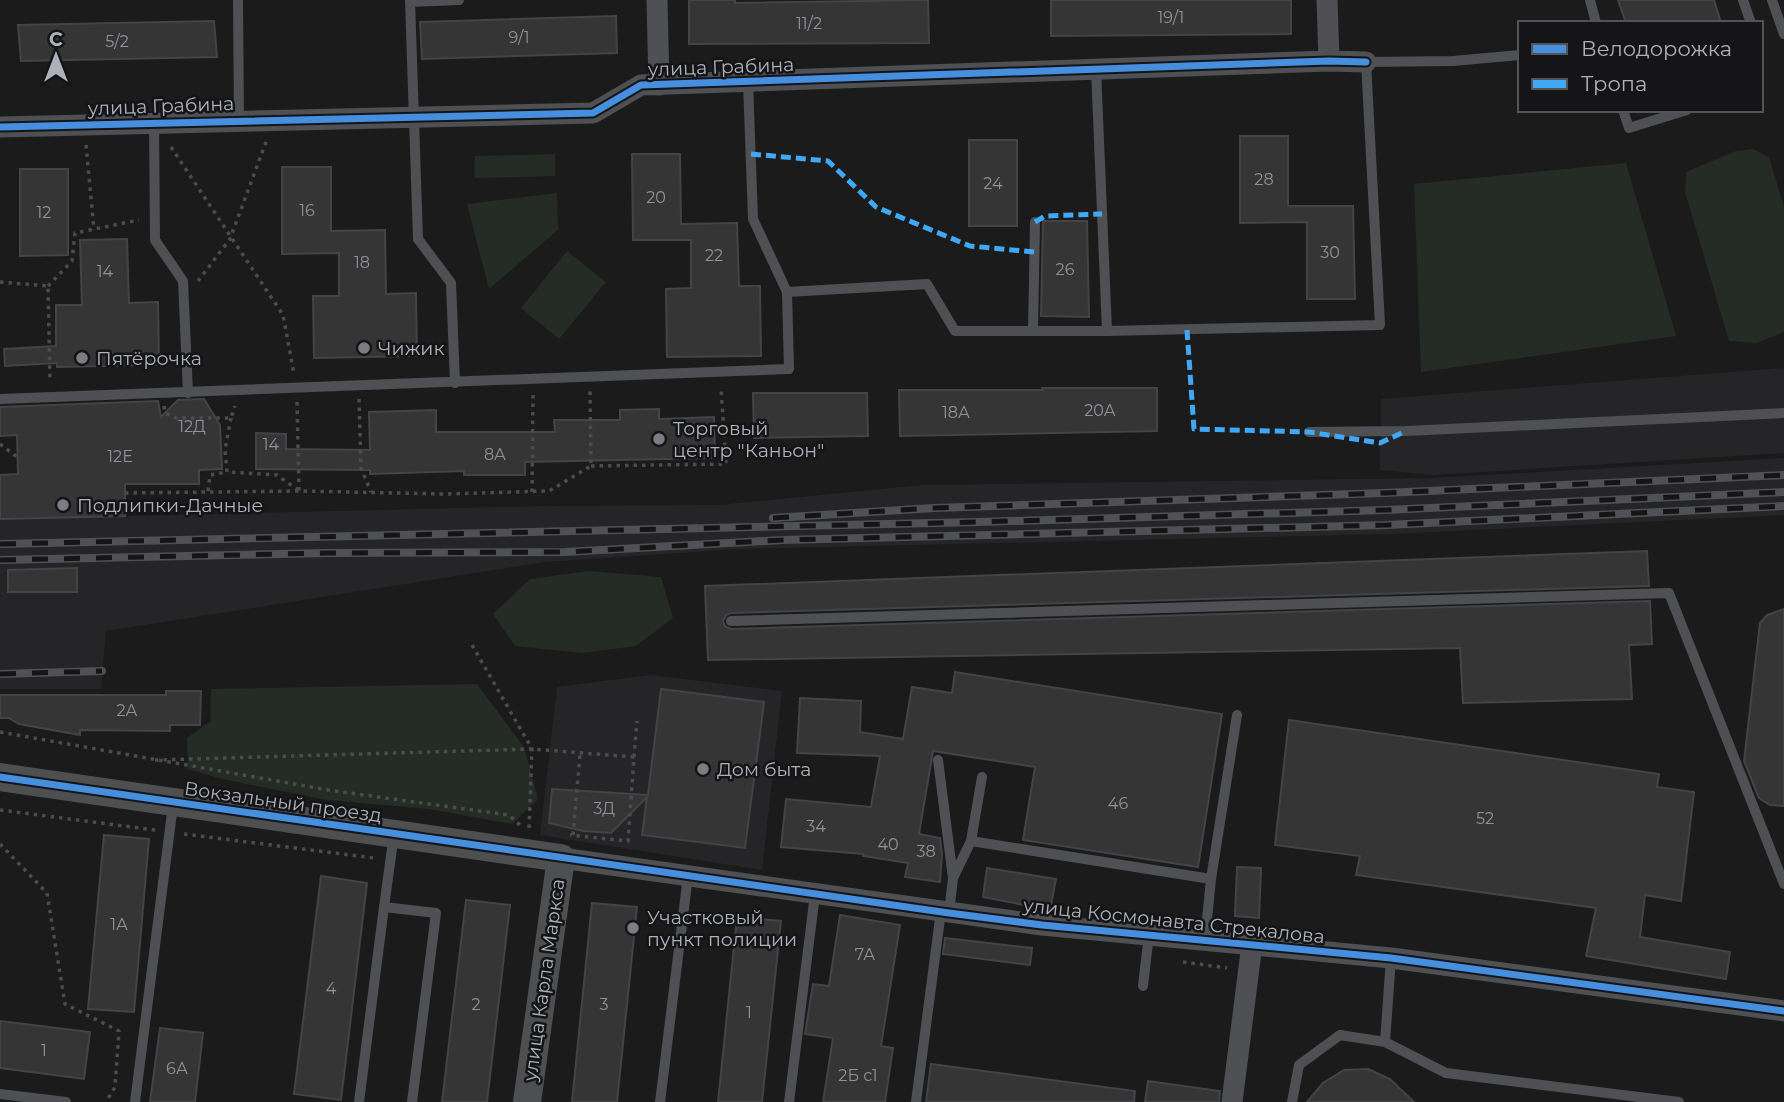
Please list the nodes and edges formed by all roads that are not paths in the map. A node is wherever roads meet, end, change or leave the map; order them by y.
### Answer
1 (238, 0) edge
2 (459, 0) edge
3 (657, 0) edge
4 (1327, 0) edge
5 (1590, 0) edge
6 (1743, 0) edge
7 (1772, 0) edge
8 (410, 1) edge
9 (1595, 21) edge
10 (1750, 21) edge
11 (1784, 34) edge
12 (1518, 55) edge
13 (1329, 61) junction
14 (1366, 62) junction
15 (1096, 69) junction
16 (748, 82) junction
17 (659, 85) junction
18 (1624, 112) edge
19 (1681, 112) edge
20 (413, 116) junction
21 (239, 120) junction
22 (155, 122) junction
23 (0, 127) edge
24 (1035, 222) dead end
25 (788, 292) junction
26 (1033, 331) junction
27 (1107, 331) junction
28 (455, 383) junction
29 (188, 393) junction
30 (0, 399) edge
31 (1784, 413) edge
32 (1309, 432) dead end
33 (731, 621) dead end
34 (1237, 715) dead end
35 (938, 760) dead end
36 (0, 777) edge
37 (982, 777) dead end
38 (173, 802) junction
39 (971, 841) junction
40 (565, 842) junction
41 (393, 847) junction
42 (688, 876) junction
43 (953, 878) junction
44 (1211, 879) junction
45 (1784, 884) edge
46 (816, 894) junction
47 (384, 907) junction
48 (945, 912) junction
49 (1149, 934) junction
50 (1205, 940) junction
51 (1252, 944) junction
52 (1391, 958) junction
53 (1143, 986) dead end
54 (1784, 1011) edge
55 (1385, 1042) junction
56 (0, 1094) edge
57 (66, 1102) edge
58 (135, 1102) edge
59 (359, 1102) edge
60 (412, 1102) edge
61 (527, 1102) edge
62 (660, 1102) edge
63 (789, 1102) edge
64 (916, 1102) edge
65 (1232, 1102) edge
66 (1292, 1102) edge
67 (1679, 1102) edge

1 - 21 lane
2 - 8 lane
3 - 17 street
4 - 13 street
5 - 9 lane
6 - 10 lane
7 - 11 lane
8 - 20 lane
12 - 14 lane
13 - 14 street, улица Грабина
13 - 15 street, улица Грабина
14 - 27 lane
15 - 16 street, улица Грабина
15 - 27 lane
16 - 17 street, улица Грабина
16 - 25 lane
17 - 20 street, улица Грабина
18 - 19 lane
20 - 21 street, улица Грабина
20 - 28 lane
21 - 22 street, улица Грабина
22 - 23 street, улица Грабина
22 - 29 lane
24 - 26 lane
25 - 26 lane
25 - 28 lane
26 - 27 lane
28 - 29 lane
29 - 30 lane
31 - 32 lane
33 - 45 lane
34 - 44 lane
35 - 43 lane
36 - 38 street, Вокзальный проезд
37 - 39 lane
38 - 41 street, Вокзальный проезд
38 - 58 lane
39 - 43 lane
39 - 44 lane
40 - 41 street, Вокзальный проезд
40 - 42 street, улица Космонавта Стрекалова
40 - 61 street, улица Карла Маркса
41 - 47 lane
42 - 46 street, улица Космонавта Стрекалова
42 - 62 lane
43 - 48 lane
44 - 50 lane
46 - 48 street, улица Космонавта Стрекалова
46 - 63 lane
47 - 59 lane
47 - 60 lane
48 - 49 street, улица Космонавта Стрекалова
48 - 64 lane
49 - 50 street, улица Космонавта Стрекалова
49 - 53 lane
50 - 51 street, улица Космонавта Стрекалова
51 - 52 street, улица Космонавта Стрекалова
51 - 65 street
52 - 54 street, улица Космонавта Стрекалова
52 - 55 lane
55 - 66 lane
55 - 67 lane
56 - 57 lane

